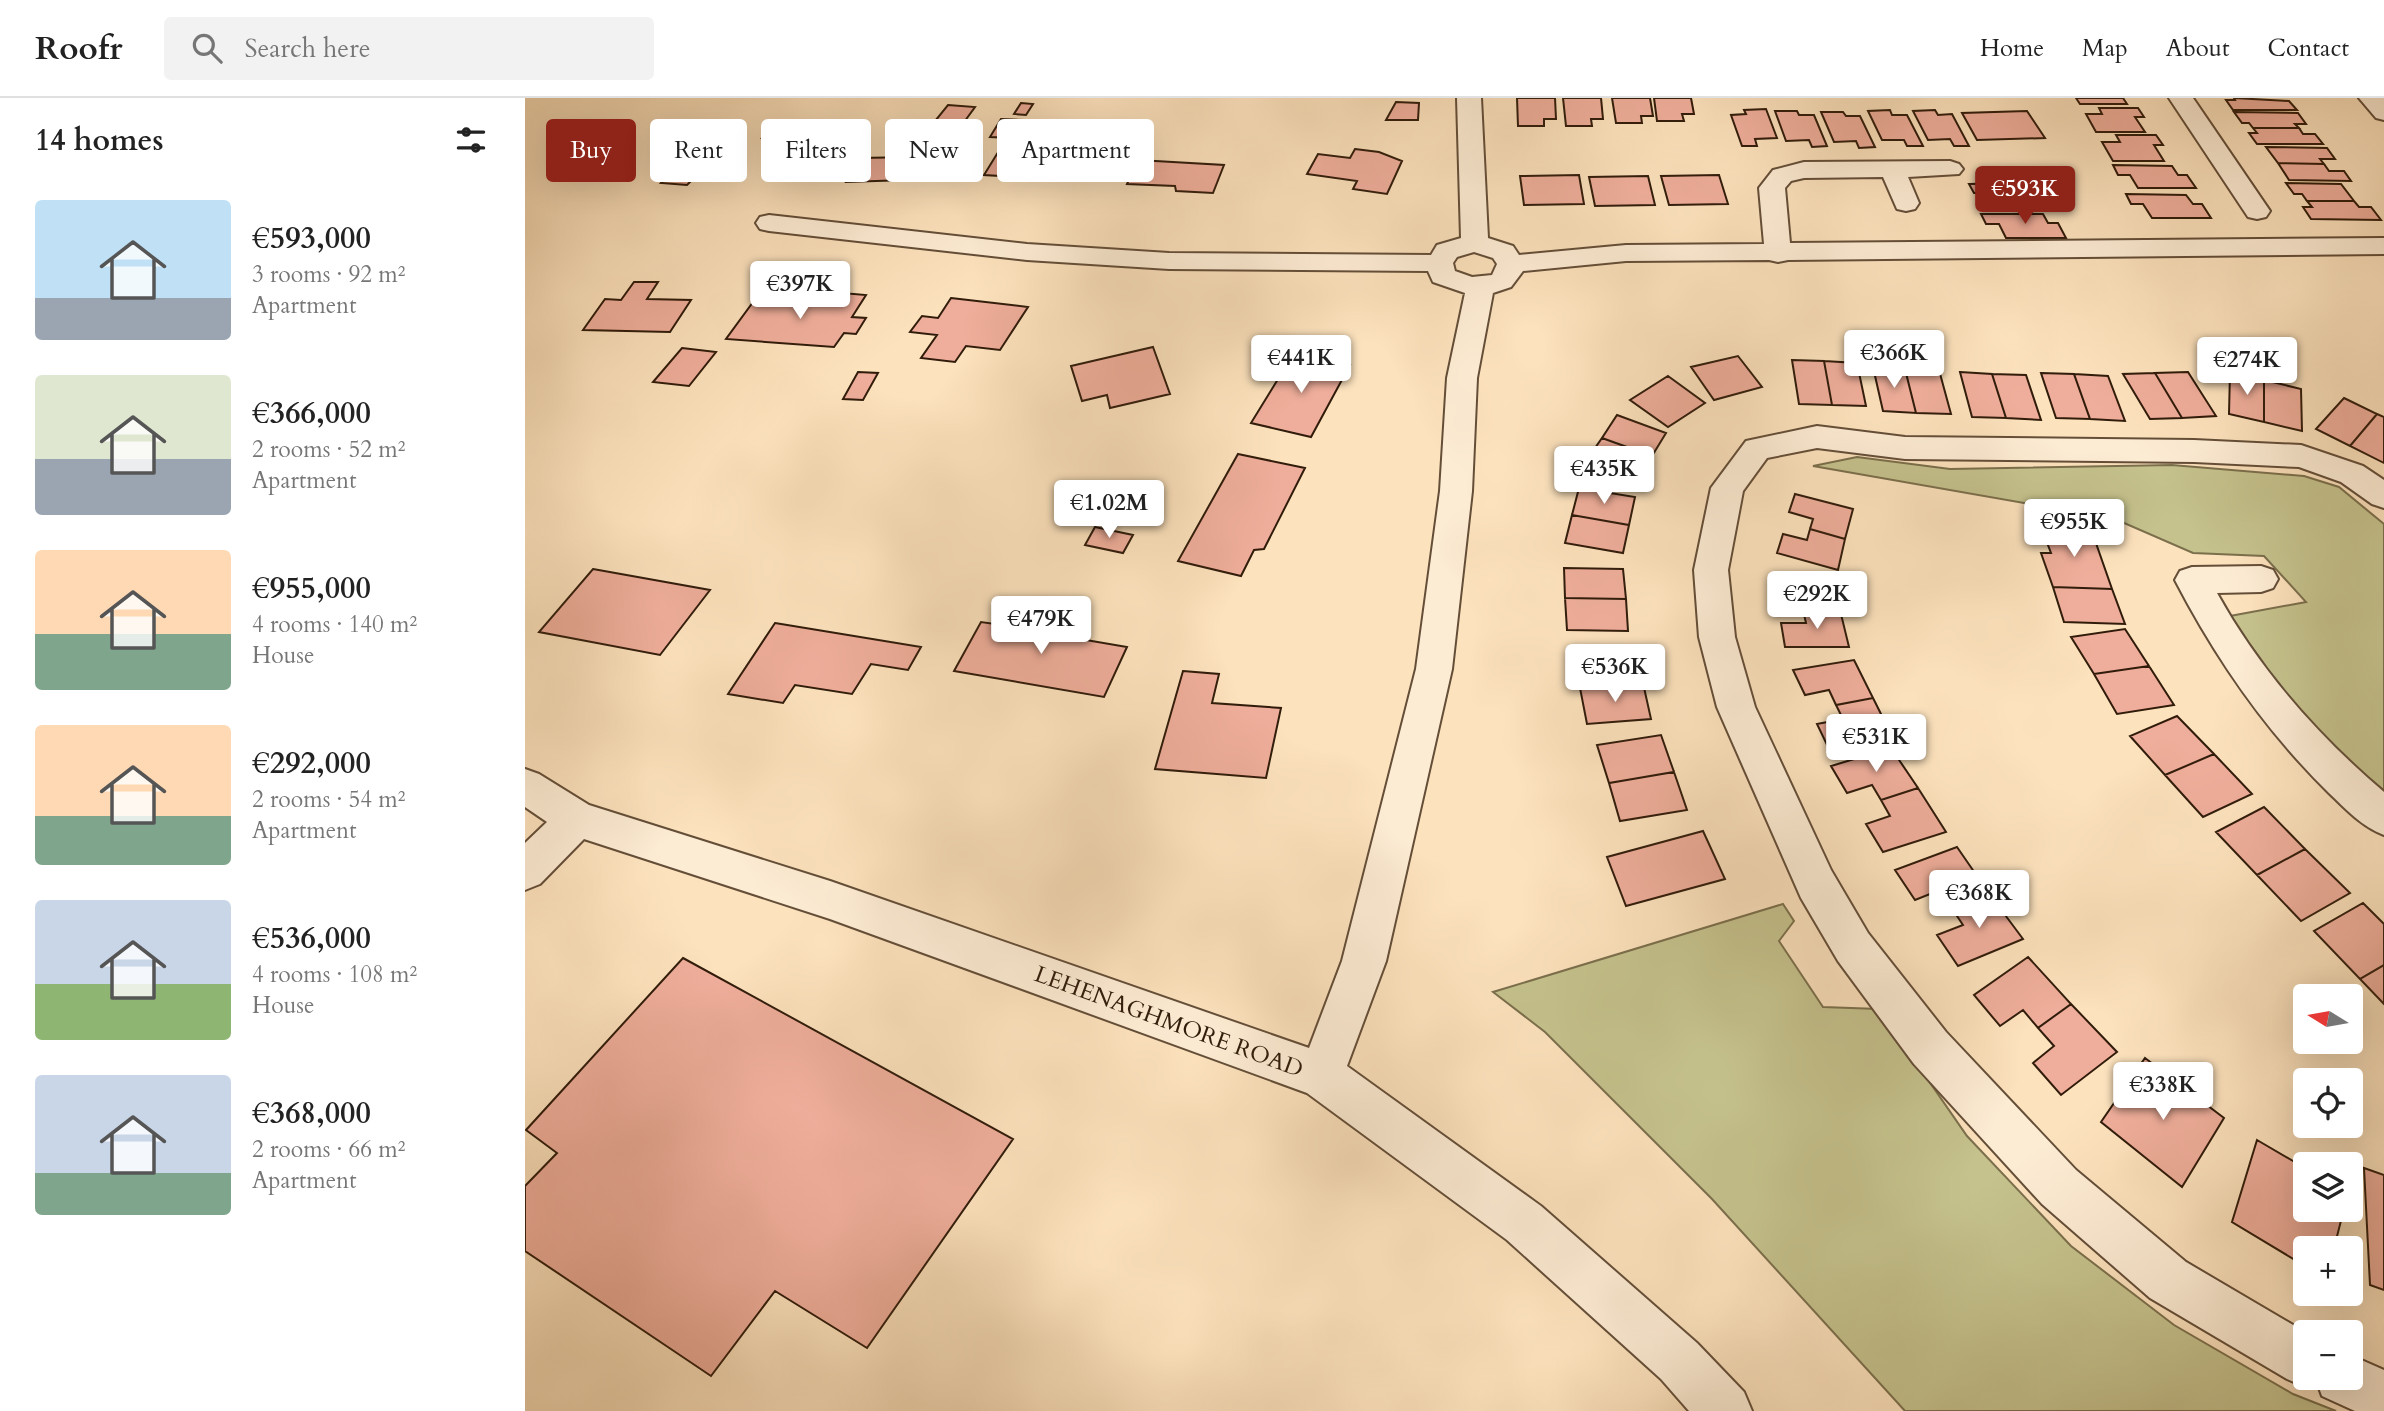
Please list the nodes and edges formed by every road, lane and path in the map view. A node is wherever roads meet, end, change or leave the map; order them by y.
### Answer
1 (1469, 98) edge
2 (2182, 98) edge
3 (2371, 98) edge
4 (2384, 113) edge
5 (1892, 169) junction
6 (1950, 169) dead end
7 (1906, 203) dead end
8 (2256, 211) dead end
9 (769, 223) dead end
10 (1475, 243) junction
11 (2384, 246) edge
12 (1778, 254) junction
13 (1439, 263) junction
14 (1511, 264) junction
15 (1481, 287) junction
16 (2384, 496) edge
17 (2261, 579) dead end
18 (525, 786) edge
19 (2384, 817) edge
20 (577, 819) junction
21 (525, 871) edge
22 (1321, 1075) junction
23 (2293, 1354) edge
24 (2363, 1387) edge
25 (2384, 1397) edge
26 (1725, 1411) edge

1 - 10 street
2 - 8 street
3 - 4 street
5 - 6 street
5 - 7 street
5 - 12 street
9 - 13 street
10 - 13 street
10 - 14 street
11 - 12 street
12 - 14 street
13 - 15 street
14 - 15 street
15 - 22 street
16 - 23 street
17 - 19 street
18 - 20 street, LEHENAGHMORE ROAD
20 - 21 street
20 - 22 street, LEHENAGHMORE ROAD
22 - 26 street, LEHENAGHMORE ROAD
24 - 25 street

